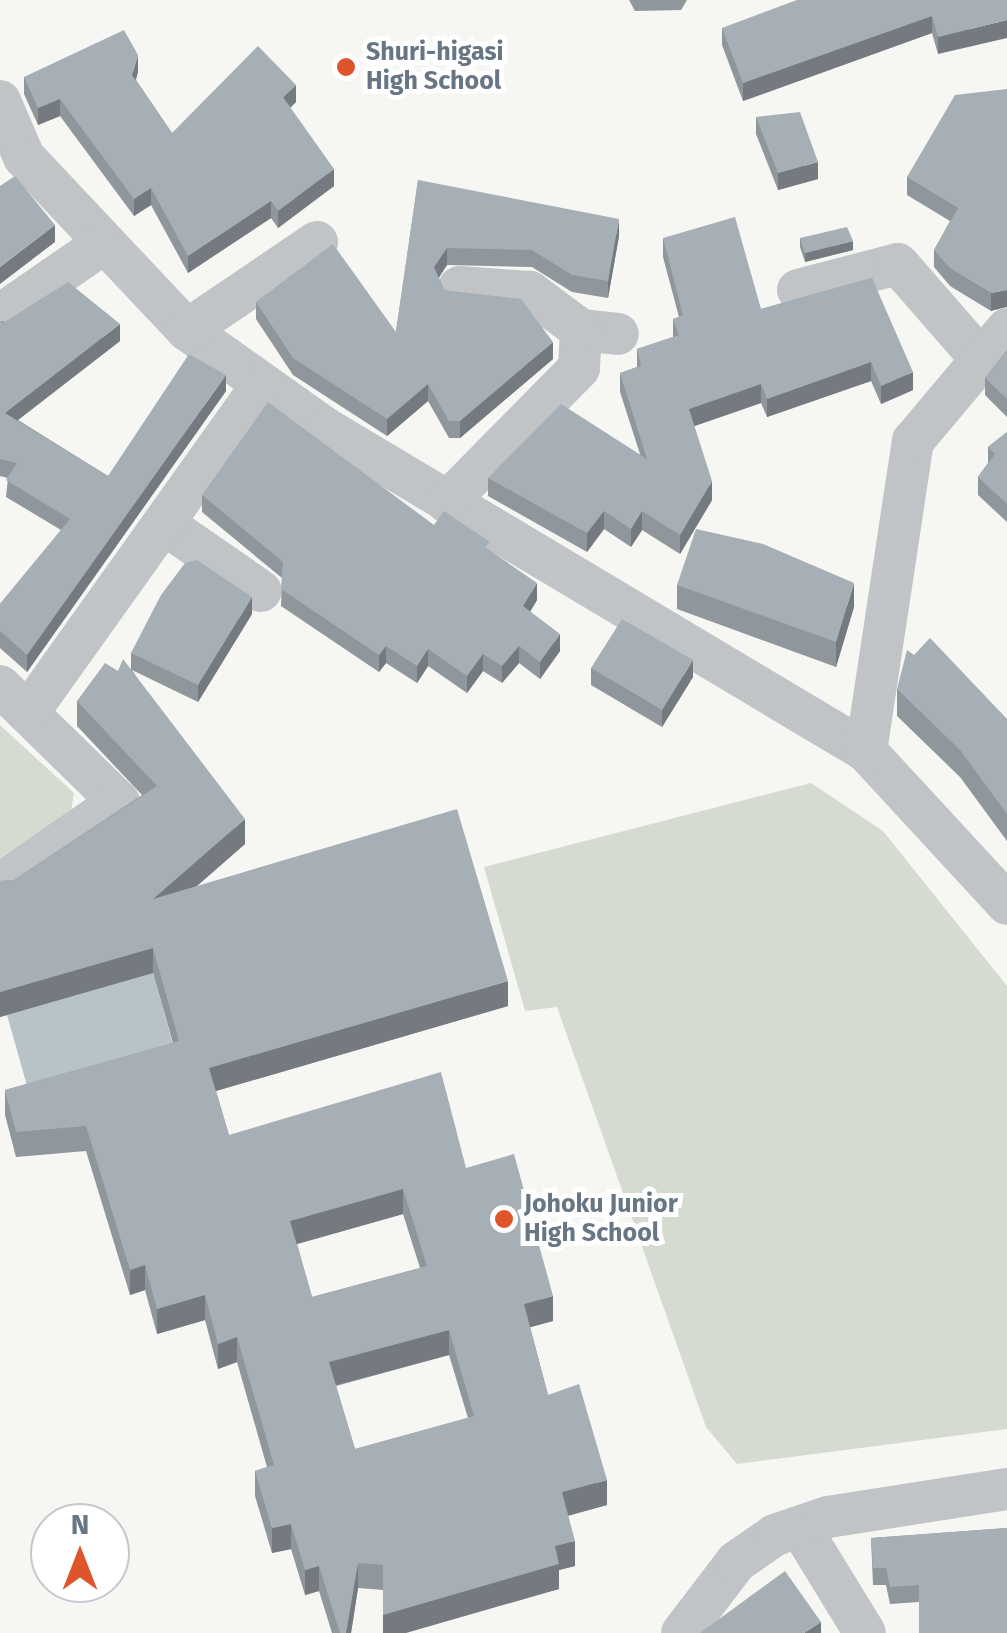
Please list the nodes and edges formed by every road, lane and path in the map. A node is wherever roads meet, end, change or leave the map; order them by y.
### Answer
1 (0, 101) edge
2 (317, 242) dead end
3 (100, 246) junction
4 (459, 287) edge
5 (798, 290) dead end
6 (0, 316) edge
7 (187, 330) junction
8 (994, 344) edge
9 (261, 386) junction
10 (446, 502) junction
11 (167, 526) junction
12 (262, 591) dead end
13 (14, 700) edge
14 (866, 750) junction
15 (0, 884) edge
16 (1007, 904) edge
17 (1007, 1489) edge
18 (800, 1527) junction
19 (682, 1633) edge
20 (865, 1633) edge

1 - 3 street
2 - 7 street
3 - 6 street
3 - 7 street
4 - 10 street
5 - 8 street
7 - 9 street
8 - 14 street
9 - 10 street
9 - 11 street
10 - 14 street
11 - 12 street
11 - 13 street
13 - 15 street
14 - 16 street
17 - 18 street
18 - 19 street
18 - 20 street

